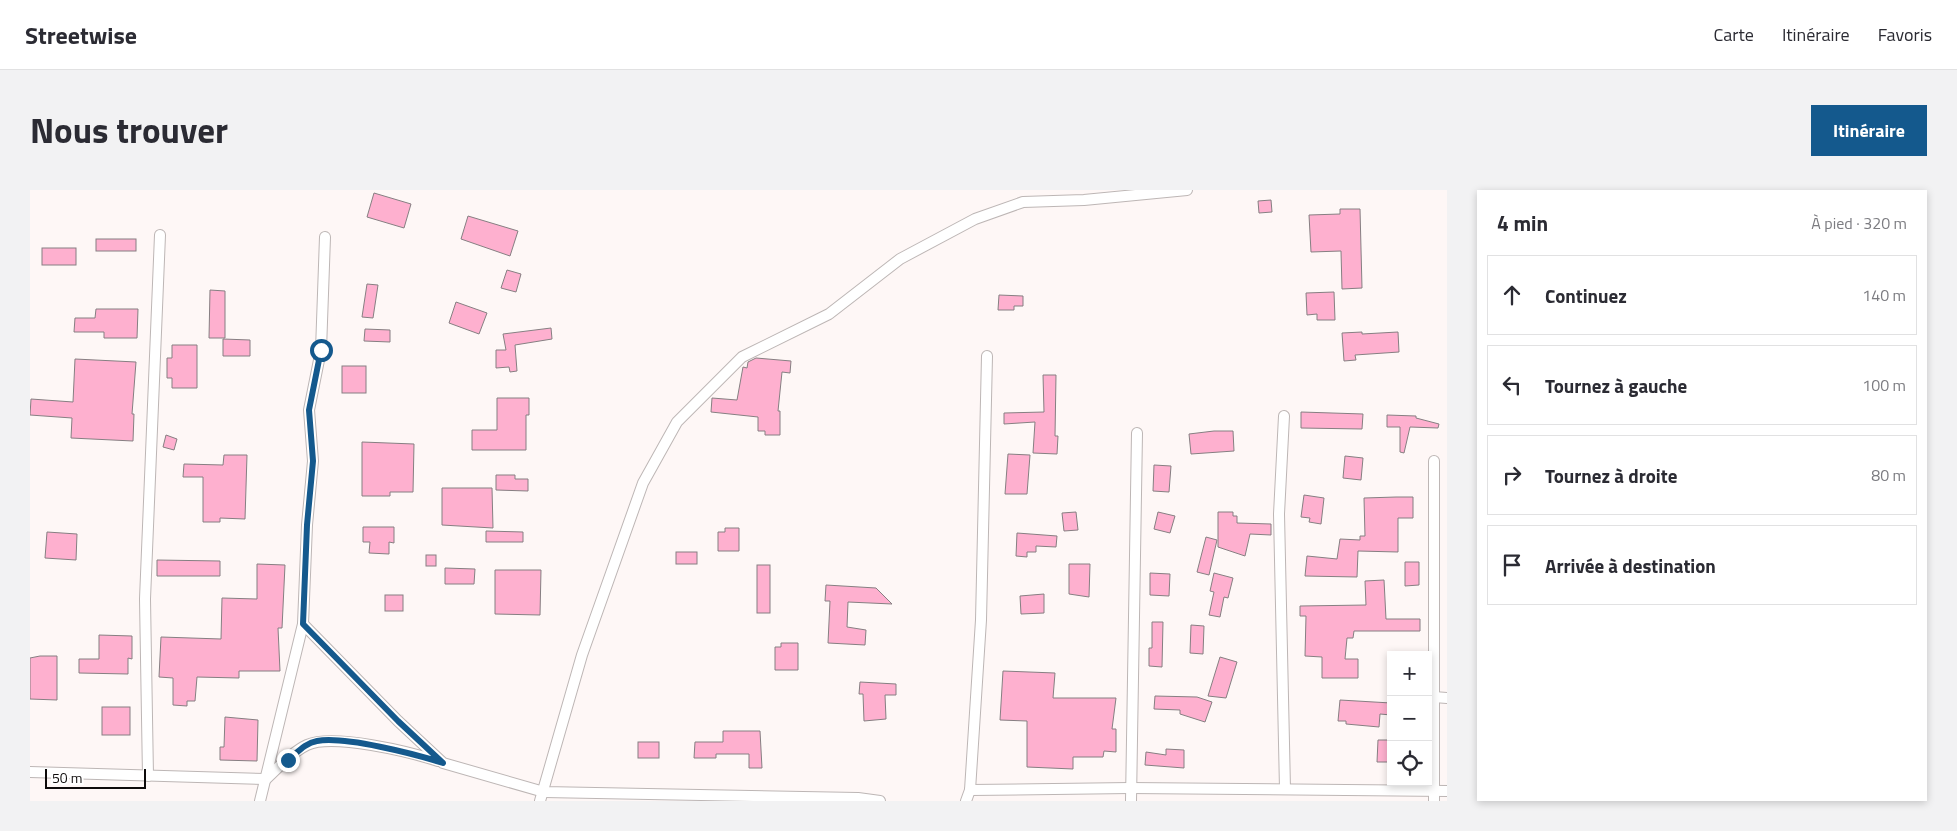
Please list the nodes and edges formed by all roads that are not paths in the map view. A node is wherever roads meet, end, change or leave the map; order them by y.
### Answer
1 (1187, 190) edge
2 (160, 235) dead end
3 (325, 237) dead end
4 (987, 356) dead end
5 (1284, 416) dead end
6 (1137, 433) dead end
7 (1434, 461) dead end
8 (303, 624) junction
9 (1434, 698) junction
10 (1447, 698) edge
11 (443, 763) junction
12 (30, 772) edge
13 (148, 776) junction
14 (266, 779) junction
15 (1130, 788) junction
16 (1285, 789) junction
17 (970, 790) junction
18 (1447, 791) edge
19 (542, 796) edge
20 (1434, 796) edge
21 (260, 801) edge
22 (880, 801) edge
23 (966, 801) edge
24 (1131, 801) edge

1 - 19 street
2 - 13 street
3 - 8 street
4 - 17 street
5 - 16 street
6 - 15 street
7 - 9 street
8 - 11 street
8 - 14 street
9 - 10 street
9 - 20 street
11 - 14 street
11 - 19 street
12 - 13 street
13 - 14 street
14 - 21 street
15 - 16 street
15 - 17 street
15 - 24 street
16 - 20 street
17 - 23 street
18 - 20 street
19 - 22 street

